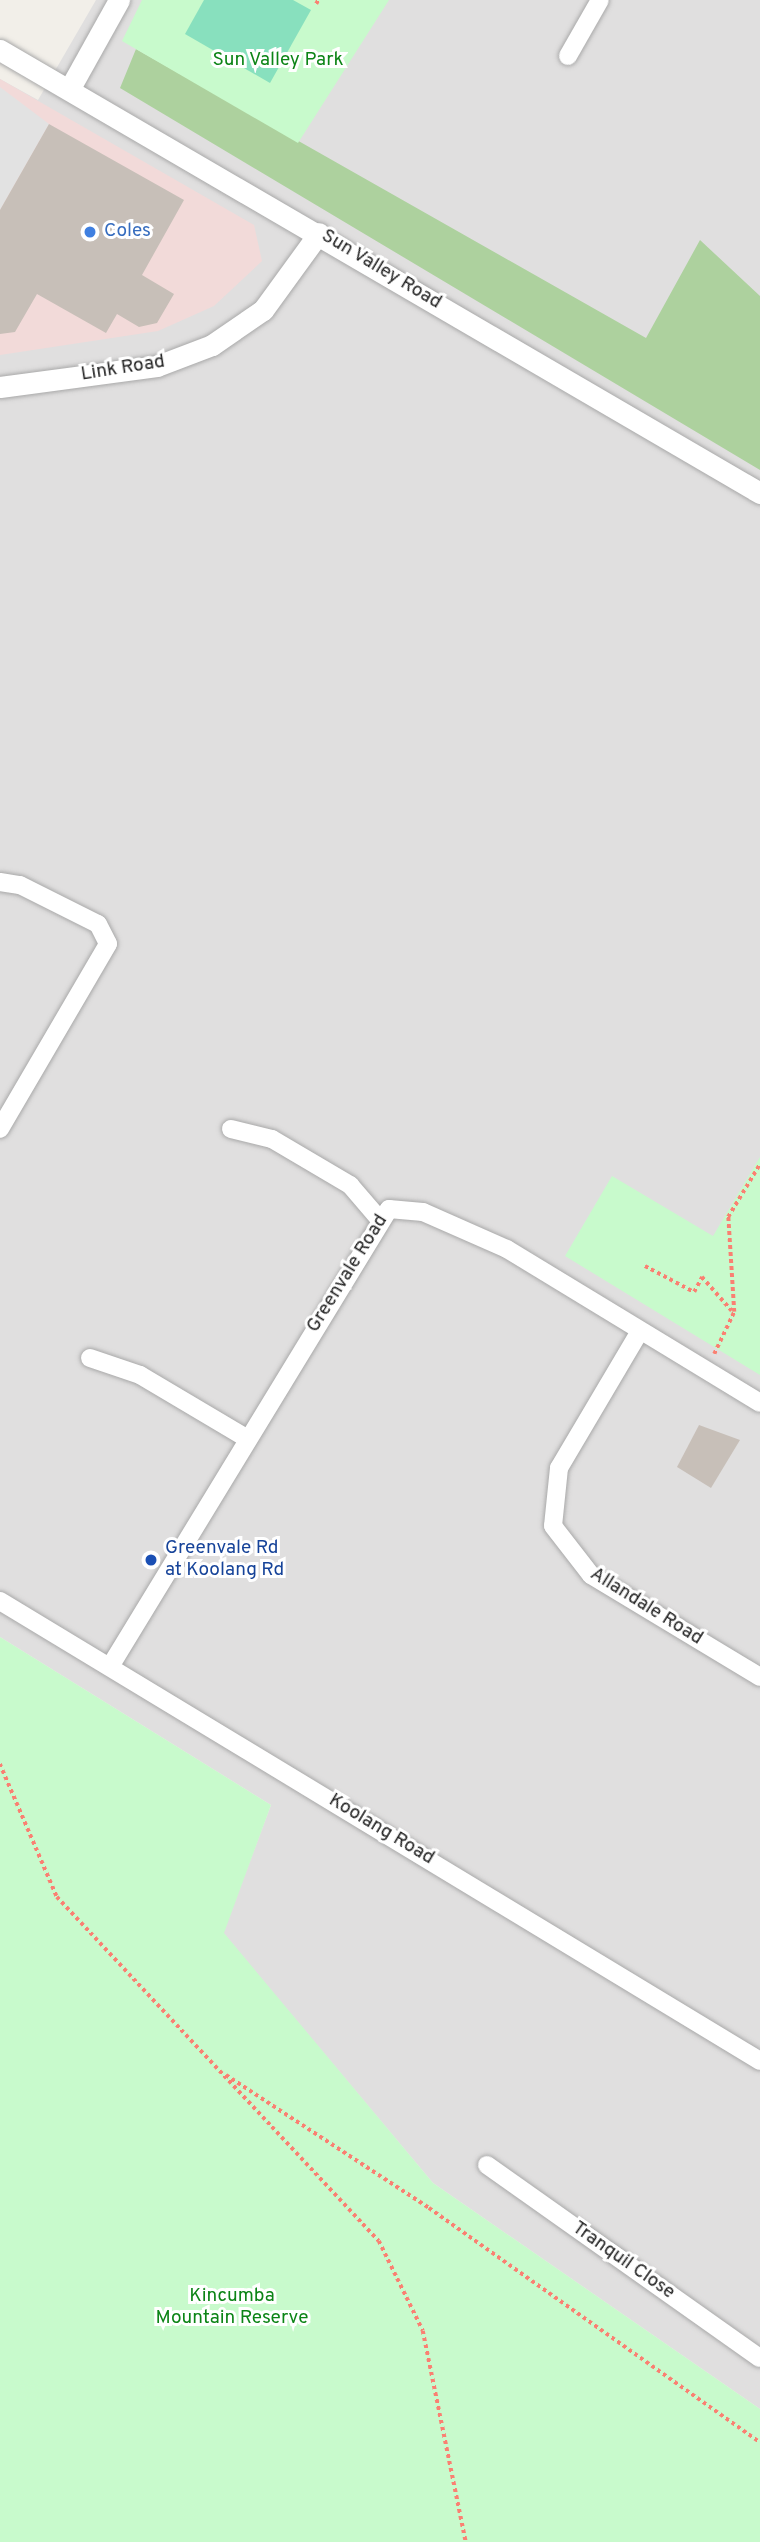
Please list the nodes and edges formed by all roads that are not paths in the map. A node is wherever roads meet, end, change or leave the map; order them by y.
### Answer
1 (119, 0) edge
2 (600, 0) edge
3 (0, 50) edge
4 (568, 56) dead end
5 (70, 88) junction
6 (319, 233) junction
7 (0, 387) edge
8 (760, 493) edge
9 (0, 882) edge
10 (0, 1129) edge
11 (231, 1129) dead end
12 (380, 1220) junction
13 (640, 1331) junction
14 (90, 1358) dead end
15 (760, 1403) edge
16 (246, 1438) junction
17 (0, 1601) edge
18 (111, 1665) junction
19 (760, 1677) edge
20 (760, 2061) edge
21 (487, 2165) dead end
22 (760, 2358) edge

1 - 5 street
2 - 4 street
3 - 5 street, Sun Valley Road
5 - 6 street, Sun Valley Road
6 - 7 street, Link Road
6 - 8 street, Sun Valley Road
9 - 10 street
11 - 12 street
12 - 13 street, Greenvale Road
12 - 16 street, Greenvale Road
13 - 15 street, Greenvale Road
13 - 19 street, Allandale Road
14 - 16 street
16 - 18 street, Greenvale Road
17 - 18 street, Koolang Road
18 - 20 street, Koolang Road
21 - 22 street, Tranquil Close

